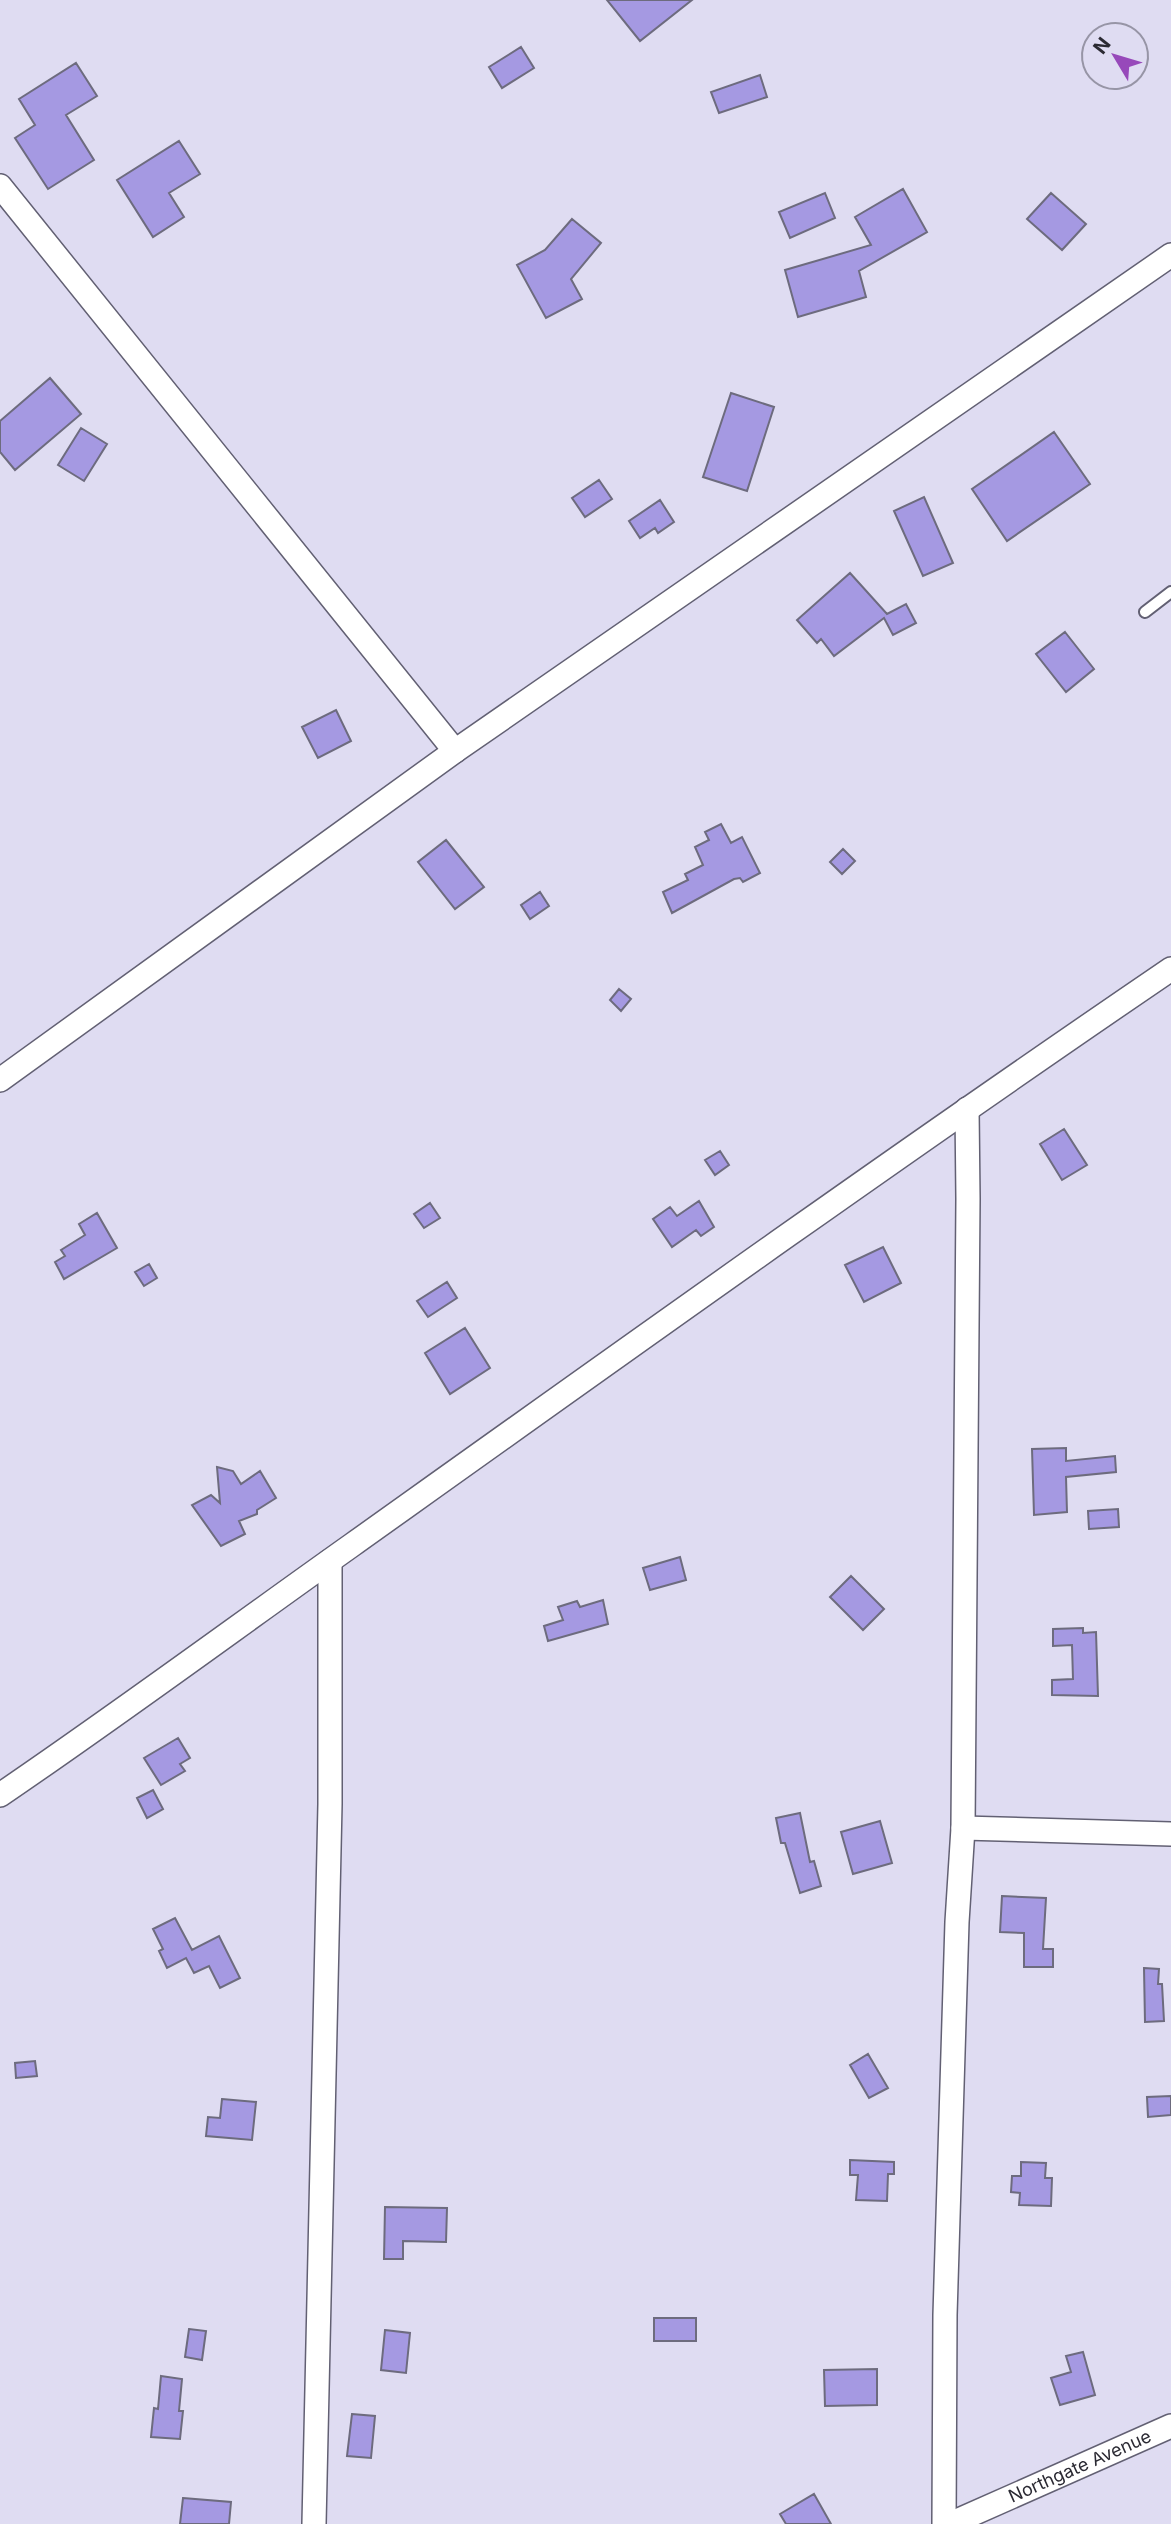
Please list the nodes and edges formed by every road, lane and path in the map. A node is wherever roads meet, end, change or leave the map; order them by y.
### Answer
1 (0, 186) edge
2 (1171, 254) edge
3 (1171, 592) edge
4 (1145, 612) dead end
5 (454, 751) junction
6 (1171, 969) edge
7 (0, 1080) edge
8 (967, 1109) junction
9 (330, 1561) junction
10 (0, 1795) edge
11 (963, 1828) junction
12 (1171, 1833) edge
13 (1171, 2426) edge
14 (314, 2524) edge
15 (944, 2524) edge
16 (950, 2524) edge

1 - 5 street
2 - 5 street
3 - 4 lane
5 - 7 street
6 - 8 street
8 - 9 street
8 - 11 street
9 - 10 street
9 - 14 street
11 - 12 street
11 - 15 street
13 - 16 street, Northgate Avenue

